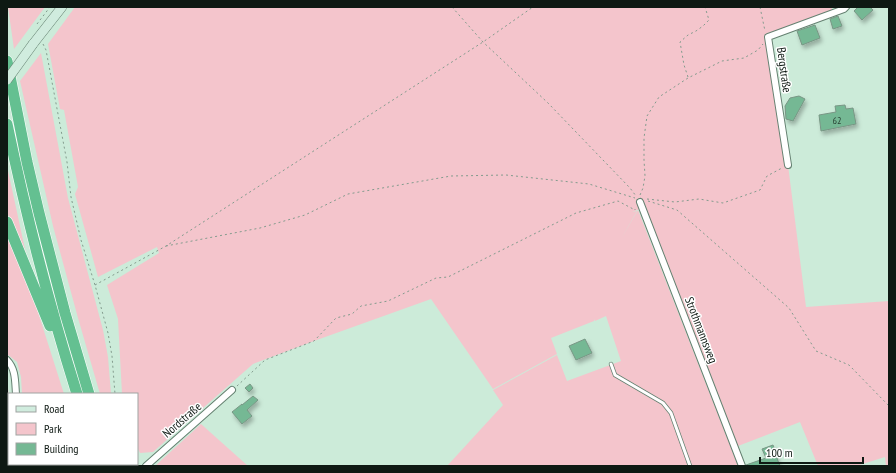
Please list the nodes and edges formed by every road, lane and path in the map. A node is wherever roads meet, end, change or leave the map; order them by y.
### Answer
1 (50, 7) edge
2 (62, 7) edge
3 (452, 7) edge
4 (533, 7) edge
5 (705, 7) edge
6 (760, 7) edge
7 (846, 7) edge
8 (35, 28) dead end
9 (768, 37) junction
10 (35, 41) junction
11 (483, 42) junction
12 (7, 61) edge
13 (688, 78) junction
14 (7, 80) edge
15 (7, 124) edge
16 (788, 165) joint
17 (642, 200) junction
18 (7, 222) edge
19 (166, 246) junction
20 (95, 285) junction
21 (7, 360) edge
22 (610, 364) dead end
23 (75, 389) edge
24 (232, 390) joint
25 (16, 393) edge
26 (89, 393) edge
27 (115, 393) edge
28 (889, 406) edge
29 (146, 466) edge
30 (690, 466) edge
31 (742, 466) edge

1 - 8 path
2 - 10 main road
3 - 11 path
4 - 11 path
5 - 13 path
6 - 9 path
7 - 9 street, Bergstraße
9 - 13 path
9 - 16 street, Bergstraße
10 - 14 main road, bridge
10 - 20 path
11 - 17 path
11 - 19 path
12 - 26 highway
13 - 17 path
15 - 23 highway
16 - 17 path
17 - 19 path
17 - 24 path
17 - 28 path
17 - 31 street, Strothmannsweg
18 - 23 highway
19 - 20 path
20 - 27 path
21 - 25 street
22 - 30 lane
24 - 29 street, Nordstraße

